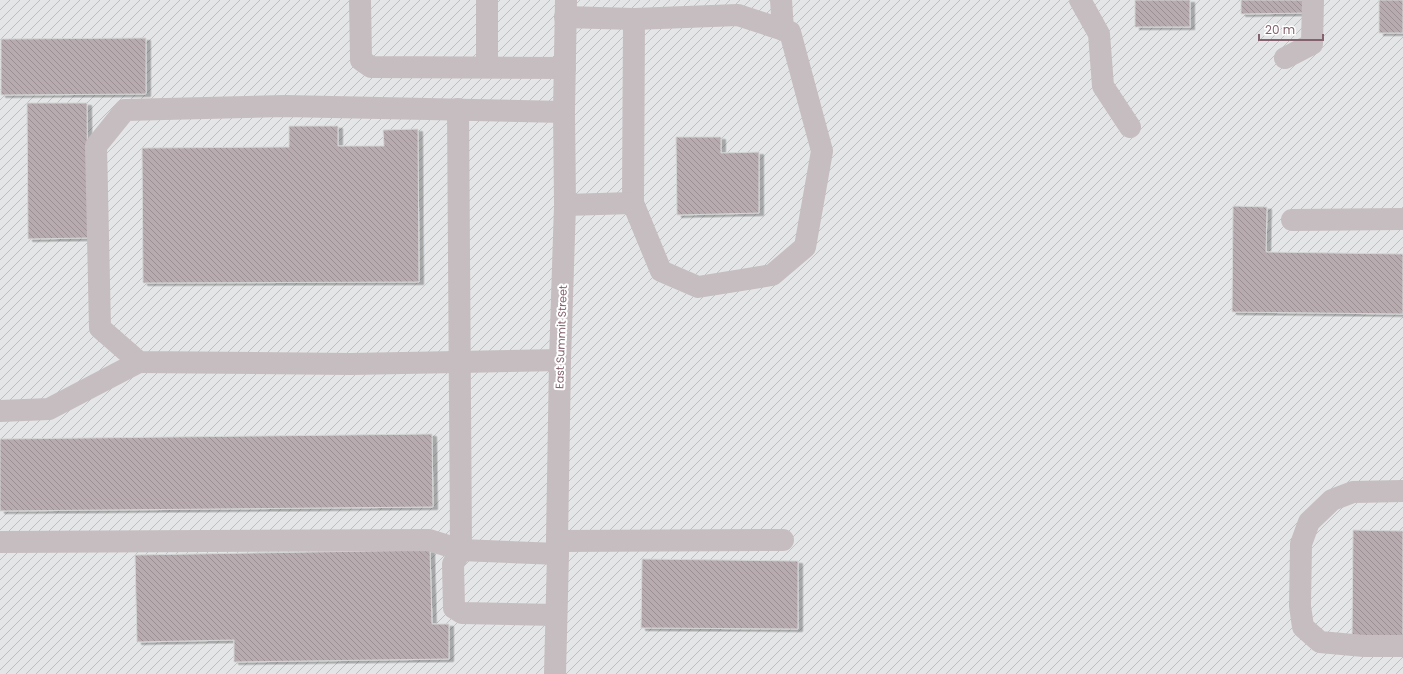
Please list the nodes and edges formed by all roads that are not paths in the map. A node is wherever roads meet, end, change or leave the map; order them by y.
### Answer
1 (360, 0) edge
2 (487, 0) edge
3 (781, 0) edge
4 (1080, 0) edge
5 (1313, 0) edge
6 (565, 9) edge
7 (634, 19) junction
8 (783, 30) junction
9 (1285, 58) dead end
10 (486, 67) junction
11 (564, 68) junction
12 (458, 109) junction
13 (564, 112) junction
14 (1130, 128) dead end
15 (633, 203) junction
16 (564, 205) junction
17 (1403, 219) edge
18 (1292, 220) dead end
19 (560, 360) junction
20 (139, 362) junction
21 (459, 362) junction
22 (0, 411) edge
23 (1403, 490) edge
24 (783, 540) dead end
25 (0, 542) edge
26 (557, 548) junction
27 (461, 550) junction
28 (556, 615) junction
29 (1403, 646) edge
30 (555, 674) edge

1 - 10 street
2 - 10 street
3 - 8 street
4 - 14 street
5 - 9 street
6 - 7 street
6 - 11 street, East Summit Street
7 - 8 street
7 - 15 street
8 - 15 street
10 - 11 street
11 - 13 street, East Summit Street
12 - 13 street
12 - 20 street
12 - 21 street
13 - 16 street, East Summit Street
15 - 16 street
16 - 19 street, East Summit Street
17 - 18 street
19 - 21 street
19 - 26 street, East Summit Street
20 - 21 street
20 - 22 street
21 - 27 street
23 - 29 street
24 - 26 street
25 - 27 street
26 - 27 street
26 - 28 street, East Summit Street
27 - 28 street
28 - 30 street, East Summit Street

